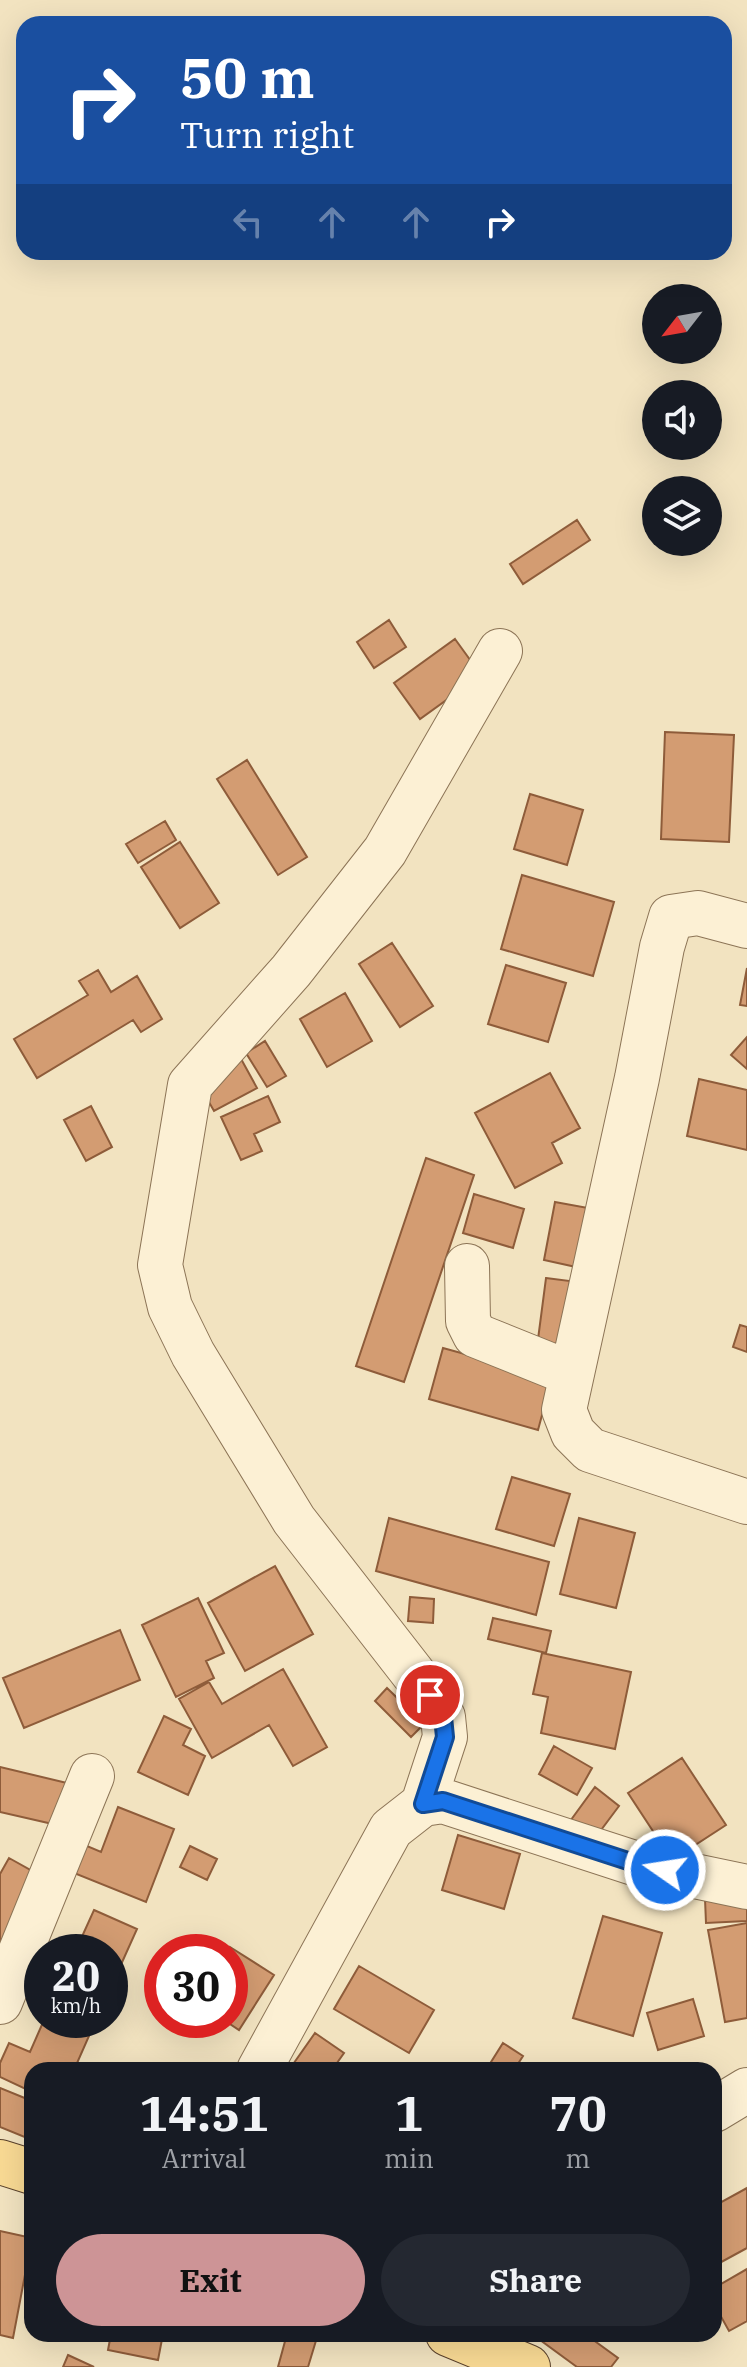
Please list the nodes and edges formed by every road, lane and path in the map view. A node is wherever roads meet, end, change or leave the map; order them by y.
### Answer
1 (500, 651) dead end
2 (747, 926) edge
3 (467, 1266) dead end
4 (572, 1374) junction
5 (747, 1502) edge
6 (92, 1776) dead end
7 (423, 1804) junction
8 (747, 1887) edge
9 (0, 2002) edge
10 (263, 2062) edge
11 (747, 2090) edge
12 (722, 2105) edge
13 (0, 2162) edge
14 (24, 2170) edge
15 (467, 2342) edge
16 (528, 2367) edge

1 - 7 street
2 - 4 street
3 - 4 street
4 - 5 street
6 - 9 street
7 - 8 street
7 - 10 street
11 - 12 street
13 - 14 main road
15 - 16 main road

